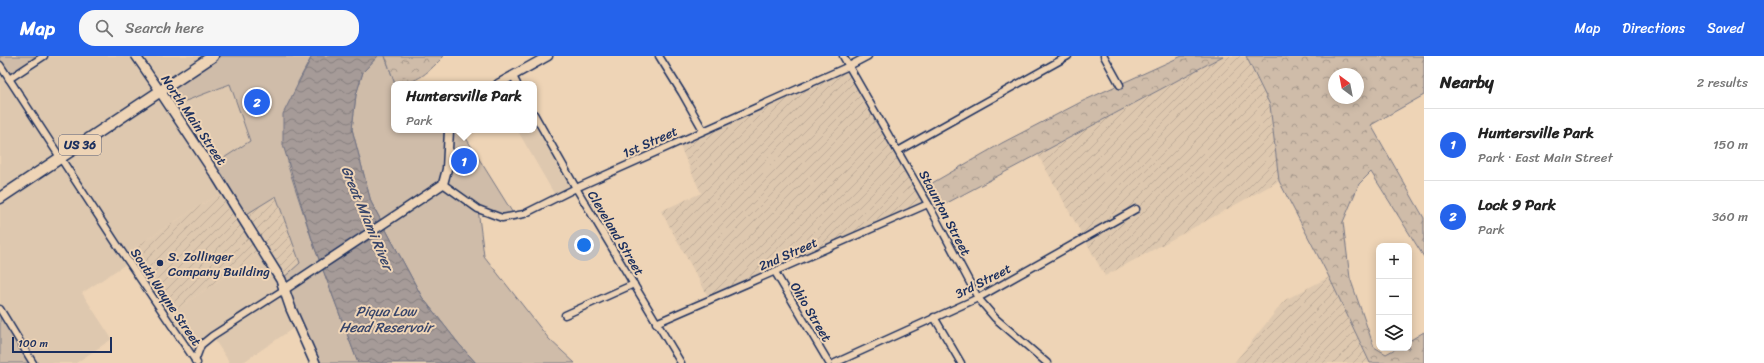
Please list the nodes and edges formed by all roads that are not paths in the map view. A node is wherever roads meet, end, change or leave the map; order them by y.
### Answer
1 (44, 56) edge
2 (136, 56) edge
3 (214, 56) edge
4 (548, 56) edge
5 (659, 56) edge
6 (843, 56) edge
7 (868, 56) edge
8 (1068, 56) edge
9 (1104, 56) edge
10 (0, 65) edge
11 (849, 66) junction
12 (513, 76) junction
13 (9, 79) junction
14 (504, 81) edge
15 (516, 81) edge
16 (1120, 85) dead end
17 (160, 91) junction
18 (537, 119) edge
19 (703, 130) junction
20 (449, 133) edge
21 (898, 151) junction
22 (60, 158) junction
23 (443, 184) junction
24 (576, 188) junction
25 (0, 198) edge
26 (928, 204) junction
27 (1136, 209) dead end
28 (775, 272) junction
29 (634, 284) junction
30 (285, 289) junction
31 (978, 298) junction
32 (0, 309) edge
33 (565, 315) dead end
34 (934, 316) junction
35 (656, 323) junction
36 (196, 362) edge
37 (33, 363) edge
38 (315, 363) edge
39 (681, 363) edge
40 (829, 363) edge
41 (834, 363) edge
42 (961, 363) edge
43 (1047, 363) edge

1 - 13 street
2 - 17 street, North Main Street
3 - 17 main road, US 36
4 - 12 street
5 - 19 street
6 - 11 street, Staunton Street
7 - 11 street, 1st Street
8 - 21 street
9 - 16 street
10 - 13 street, South Wayne Street
11 - 19 street, 1st Street
11 - 21 street, Staunton Street
12 - 14 street
12 - 15 street
13 - 22 street, South Wayne Street
17 - 22 main road, US 36
17 - 30 main road, North Main Street
18 - 24 street, Cleveland Street
19 - 24 street, 1st Street
20 - 23 street
21 - 26 street, Staunton Street
22 - 25 main road, US 36
22 - 36 street, South Wayne Street
23 - 24 street, 1st Street
23 - 30 street
24 - 29 street, Cleveland Street
26 - 28 street, 2nd Street
26 - 31 street, Staunton Street
27 - 31 street, 3rd Street
28 - 35 street, 2nd Street
28 - 40 street, Ohio Street
29 - 33 street
29 - 35 street, Cleveland Street
30 - 36 street
30 - 38 main road, North Main Street
31 - 34 street, 3rd Street
31 - 43 street, Staunton Street
32 - 37 street
34 - 41 street, 3rd Street
34 - 42 street
35 - 39 street, Cleveland Street

